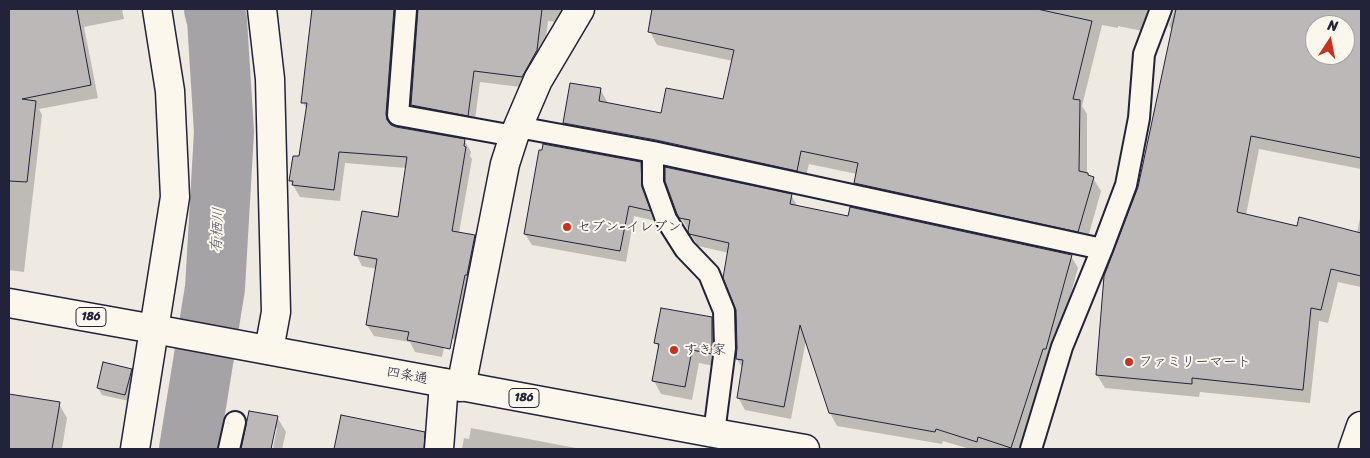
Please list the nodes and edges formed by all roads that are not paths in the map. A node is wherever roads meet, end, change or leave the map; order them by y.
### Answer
1 (156, 9) edge
2 (262, 9) edge
3 (580, 9) edge
4 (1161, 9) edge
5 (406, 10) dead end
6 (516, 132) junction
7 (653, 152) junction
8 (1102, 249) junction
9 (9, 303) edge
10 (163, 330) junction
11 (257, 348) junction
12 (452, 385) junction
13 (235, 422) dead end
14 (1361, 426) edge
15 (714, 434) junction
16 (750, 445) edge
17 (136, 449) edge
18 (230, 449) edge
19 (439, 449) edge
20 (805, 449) edge
21 (1031, 449) edge
22 (1353, 449) edge

1 - 10 street
2 - 11 street
3 - 6 street
4 - 8 lane
5 - 6 lane
6 - 7 lane
6 - 12 street
7 - 8 lane
7 - 15 lane
8 - 21 lane
9 - 10 street, 四条通 / 186
10 - 11 street, 四条通 / 186
10 - 17 street
11 - 12 street, 四条通 / 186
12 - 15 street, 四条通 / 186
12 - 19 street
13 - 18 lane
14 - 22 street
15 - 16 street, 四条通 / 186
16 - 20 street, 四条通 / 186

